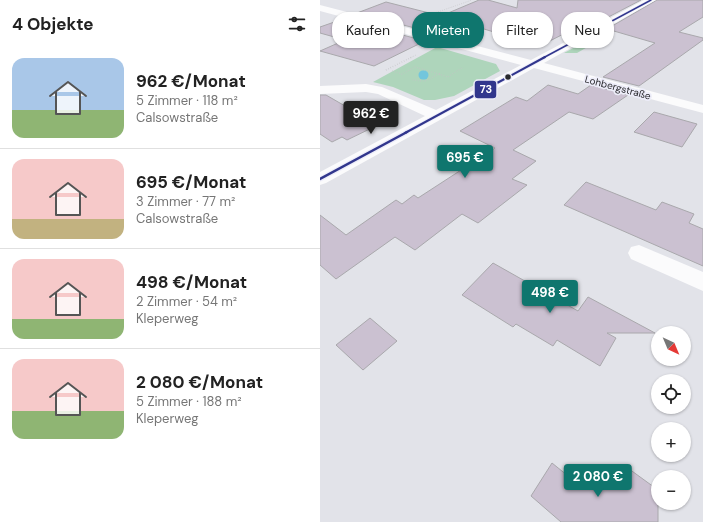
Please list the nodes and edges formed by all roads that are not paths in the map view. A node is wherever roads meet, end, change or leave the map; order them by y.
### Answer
1 (651, 0) edge
2 (320, 8) edge
3 (532, 64) junction
4 (320, 90) edge
5 (703, 110) edge
6 (436, 116) junction
7 (320, 179) edge
8 (639, 253) dead end
9 (703, 282) edge

1 - 3 street
2 - 3 street, Lohbergstraße
3 - 5 street, Lohbergstraße
3 - 6 street
4 - 6 street
6 - 7 street
8 - 9 street

